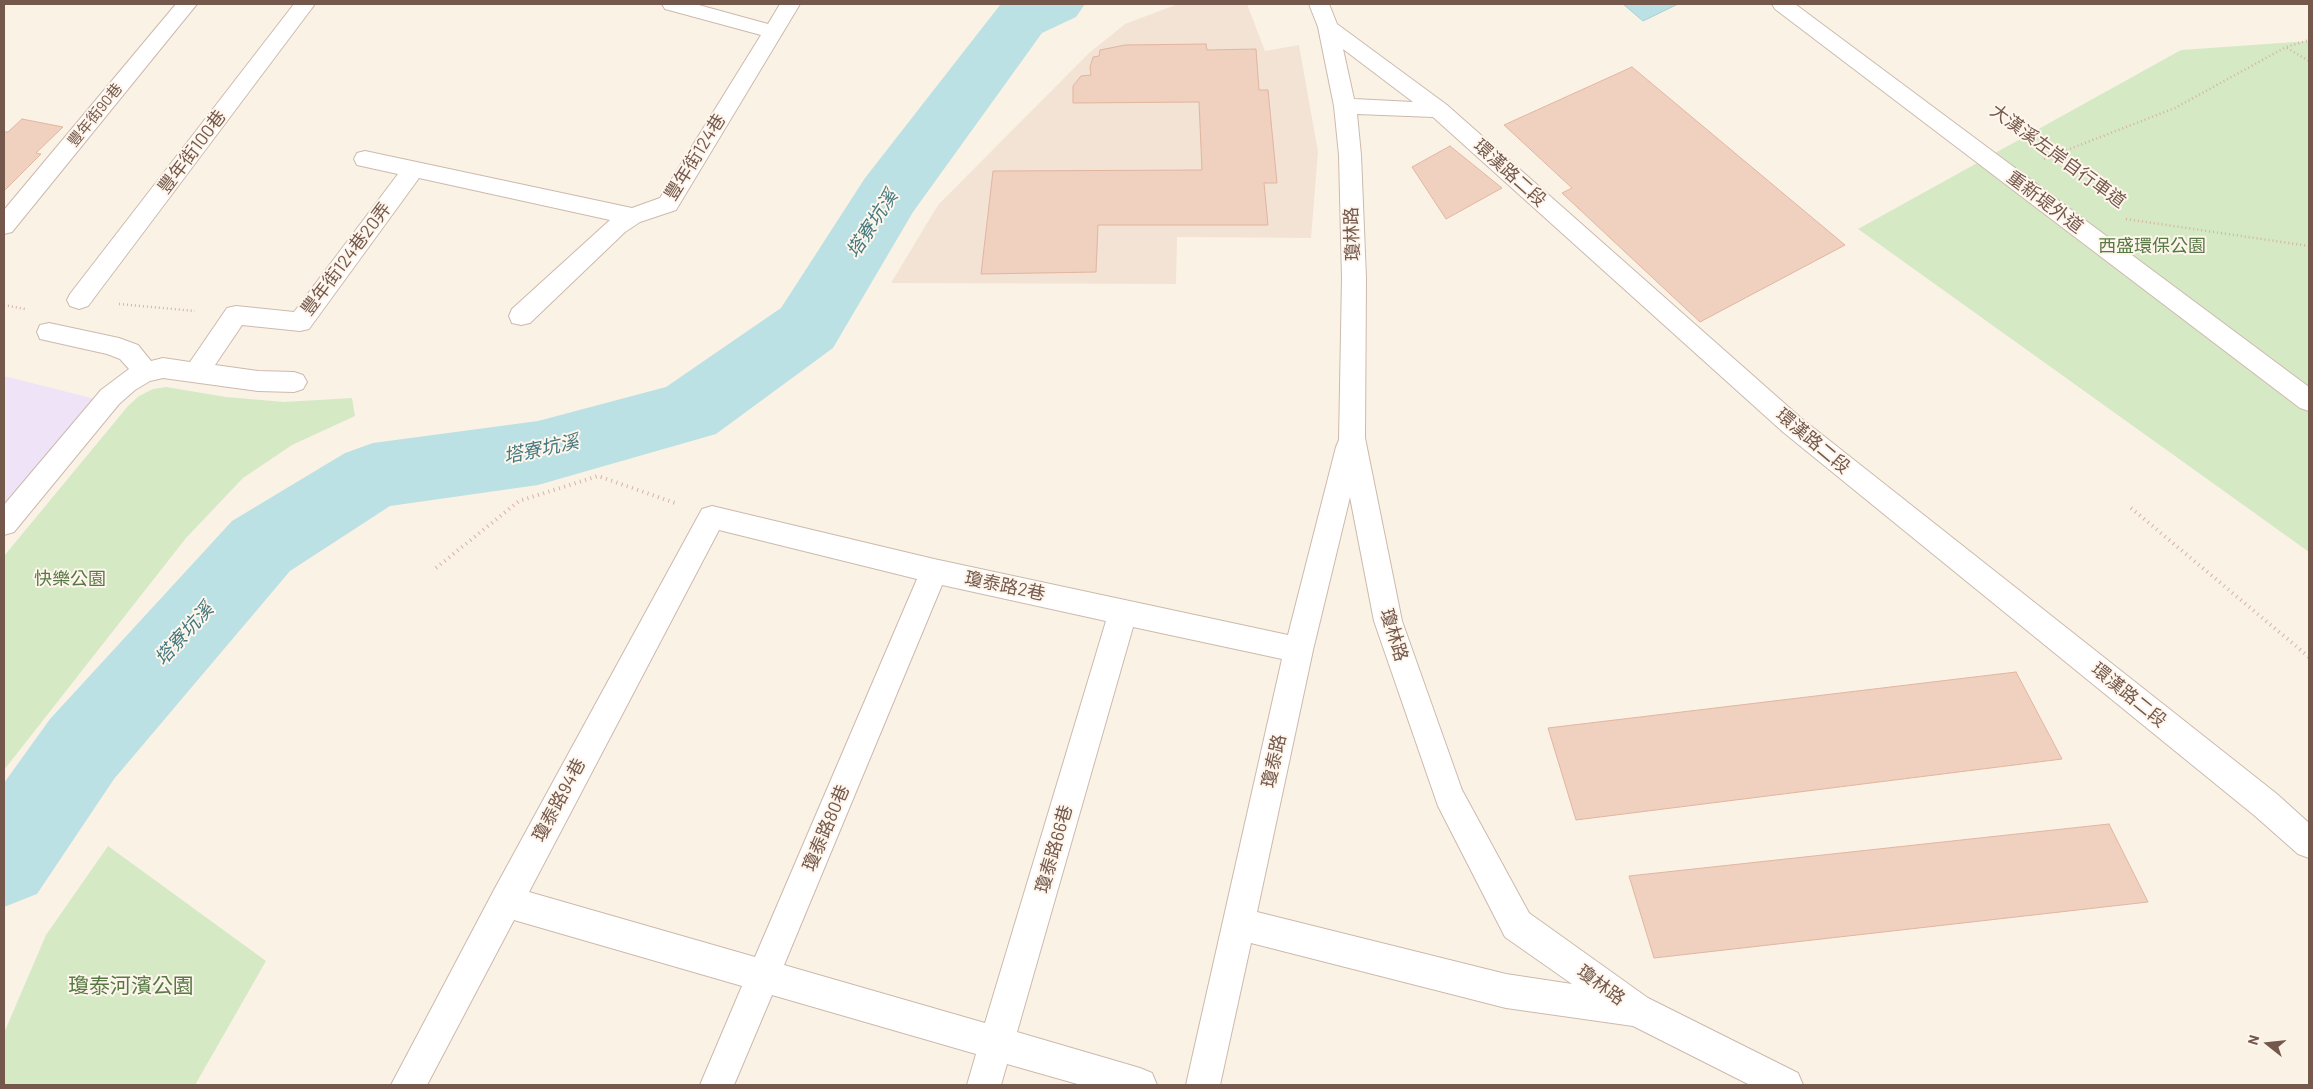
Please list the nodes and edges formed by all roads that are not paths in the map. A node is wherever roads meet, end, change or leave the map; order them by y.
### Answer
1 (187, 4) edge
2 (304, 4) edge
3 (672, 4) edge
4 (790, 4) edge
5 (1782, 4) edge
6 (1323, 14) edge
7 (774, 32) junction
8 (1345, 106) junction
9 (1439, 110) junction
10 (365, 159) dead end
11 (414, 170) junction
12 (632, 216) junction
13 (4, 226) edge
14 (79, 300) dead end
15 (521, 316) dead end
16 (49, 332) dead end
17 (197, 372) junction
18 (143, 373) junction
19 (294, 382) dead end
20 (2309, 401) edge
21 (1352, 438) junction
22 (712, 516) joint
23 (4, 524) edge
24 (934, 571) junction
25 (1123, 612) junction
26 (1299, 650) junction
27 (2309, 843) edge
28 (505, 901) junction
29 (1238, 924) junction
30 (763, 976) junction
31 (1636, 1010) junction
32 (997, 1044) junction
33 (408, 1085) edge
34 (718, 1085) edge
35 (984, 1085) edge
36 (1140, 1085) edge
37 (1203, 1085) edge
38 (1786, 1085) edge

1 - 13 street, 豐年街90巷
2 - 14 street, 豐年街100巷
3 - 7 street
4 - 7 street, 豐年街124巷
5 - 20 street, 重新堤外道
6 - 8 street, 瓊林路
6 - 9 street, 環漢路二段
7 - 12 street, 豐年街124巷
8 - 9 street
8 - 21 street, 瓊林路
9 - 27 street, 環漢路二段
10 - 11 street
11 - 12 street
11 - 17 street, 豐年街124巷20弄
12 - 15 street, 豐年街124巷
16 - 18 street
17 - 18 street
17 - 19 street
18 - 23 street
21 - 26 street, 瓊泰路
21 - 31 street, 瓊林路
22 - 24 street, 瓊泰路2巷
22 - 28 street, 瓊泰路94巷
24 - 25 street, 瓊泰路2巷
24 - 30 street, 瓊泰路80巷
25 - 26 street, 瓊泰路2巷
25 - 32 street, 瓊泰路66巷
26 - 29 street, 瓊泰路
28 - 30 street
28 - 33 street, 瓊泰路94巷
29 - 31 street
29 - 37 street, 瓊泰路
30 - 32 street
30 - 34 street, 瓊泰路80巷
31 - 38 street, 瓊林路
32 - 35 street, 瓊泰路66巷
32 - 36 street

